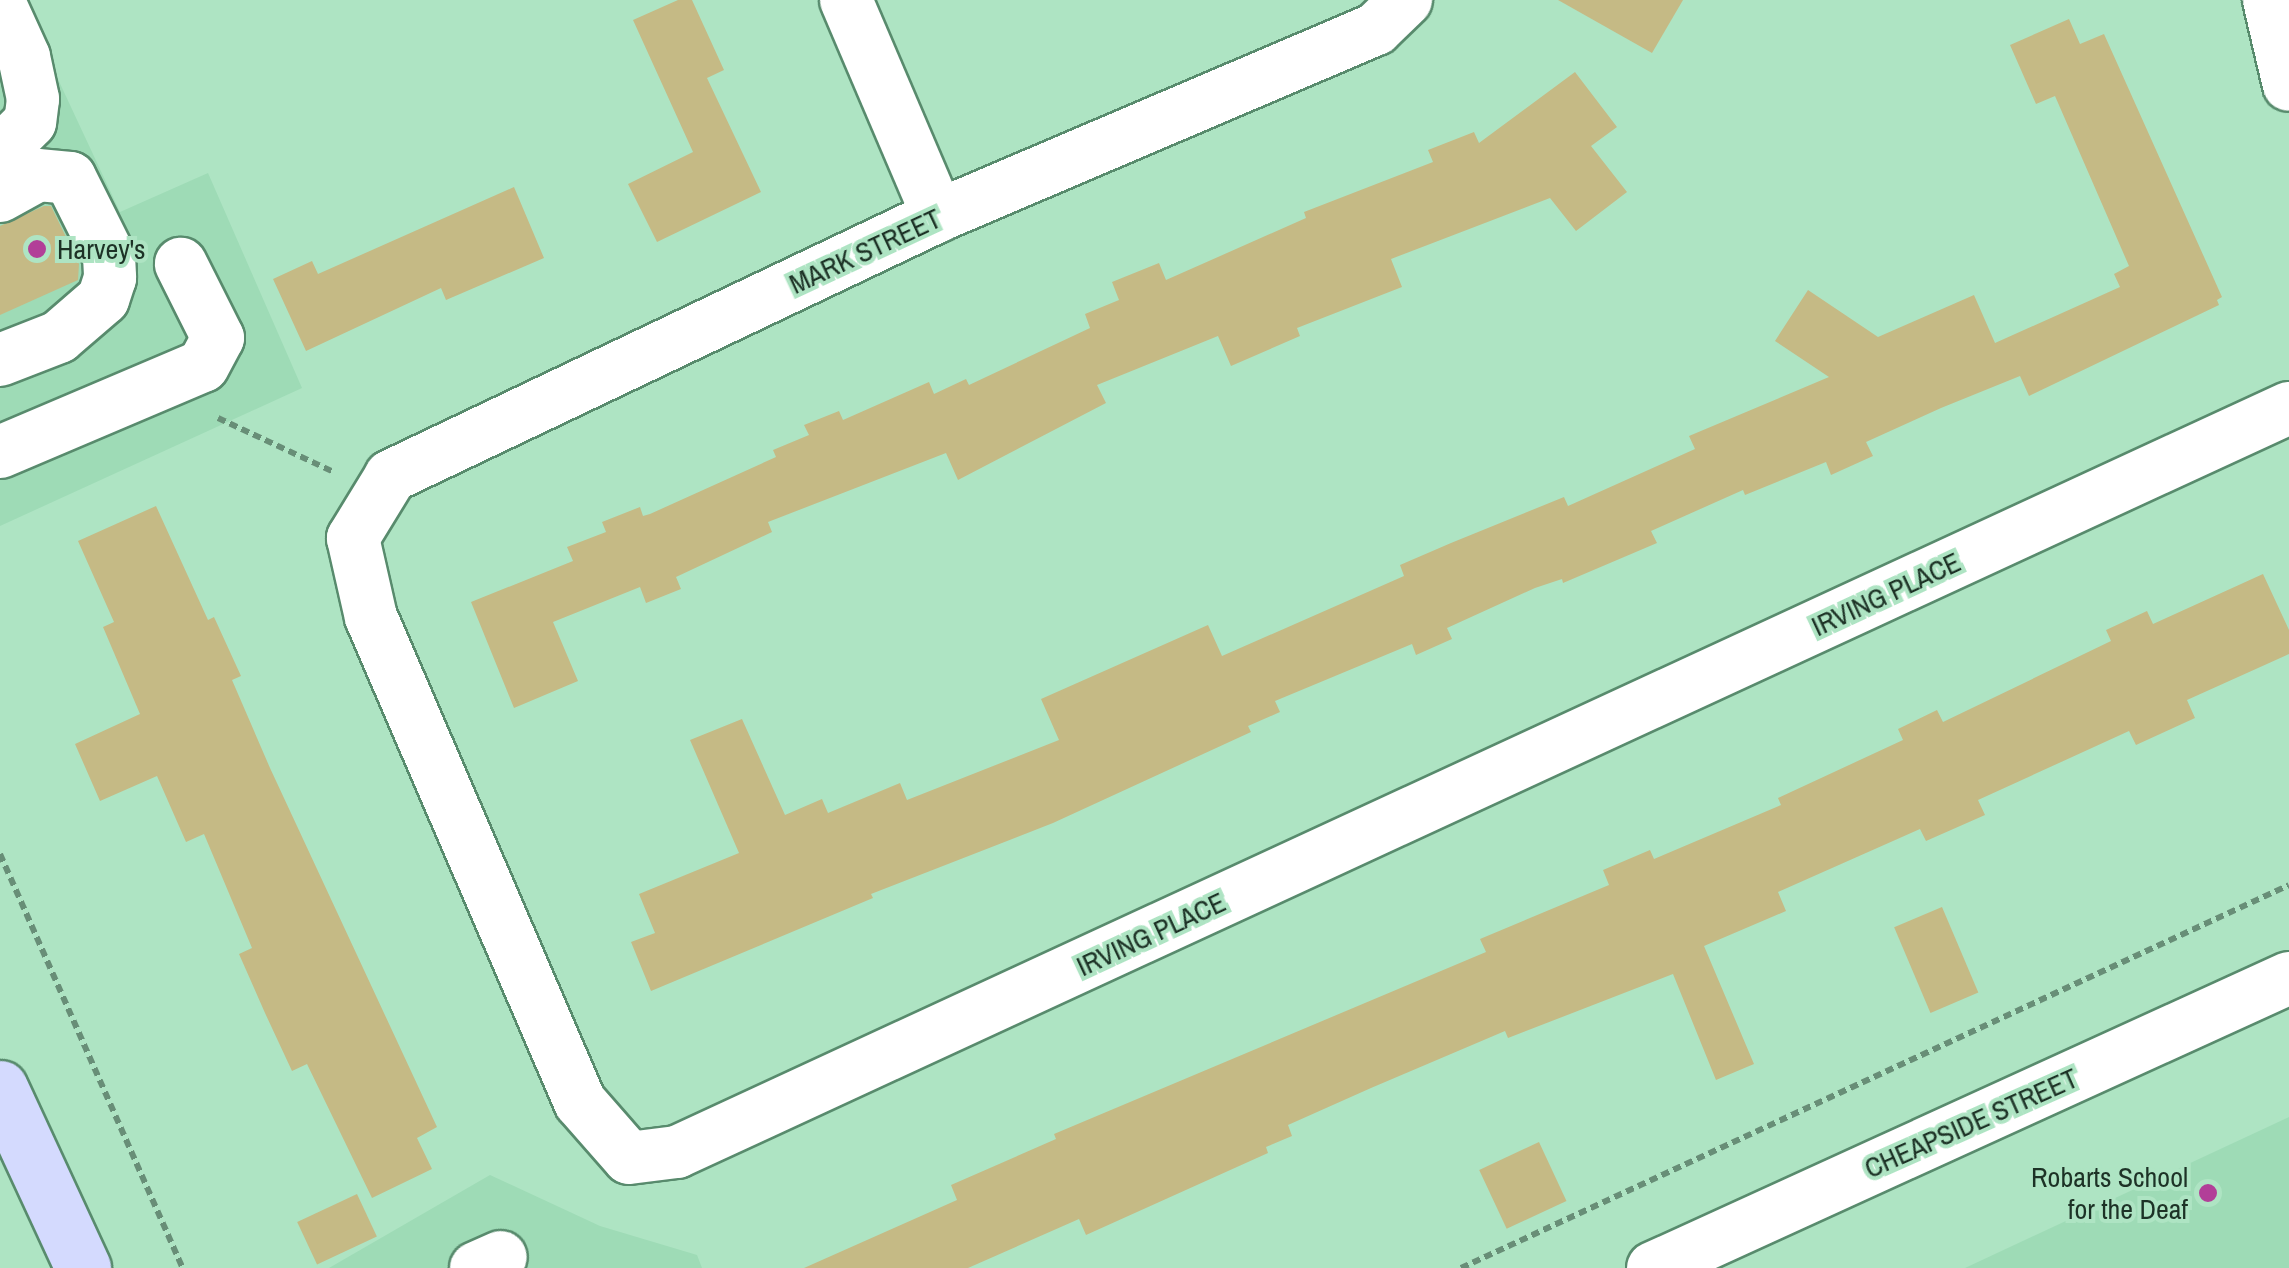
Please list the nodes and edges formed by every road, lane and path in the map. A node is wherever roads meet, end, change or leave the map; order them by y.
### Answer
1 (846, 0) edge
2 (1406, 0) edge
3 (2269, 0) edge
4 (0, 4) edge
5 (2289, 84) edge
6 (0, 152) edge
7 (0, 196) edge
8 (938, 216) junction
9 (181, 264) dead end
10 (0, 360) edge
11 (2289, 408) edge
12 (204, 411) dead end
13 (0, 452) edge
14 (339, 474) dead end
15 (353, 538) joint
16 (0, 854) edge
17 (2289, 885) edge
18 (2289, 978) edge
19 (0, 1088) edge
20 (83, 1268) edge
21 (183, 1268) edge
22 (1460, 1268) edge
23 (1653, 1268) edge

1 - 8 street
2 - 8 street, MARK STREET
3 - 5 street
4 - 6 street
7 - 10 street
8 - 15 street, MARK STREET
9 - 13 street
11 - 15 street, IRVING PLACE
12 - 14 path
16 - 21 path
17 - 22 path
18 - 23 street, CHEAPSIDE STREET
19 - 20 main road

